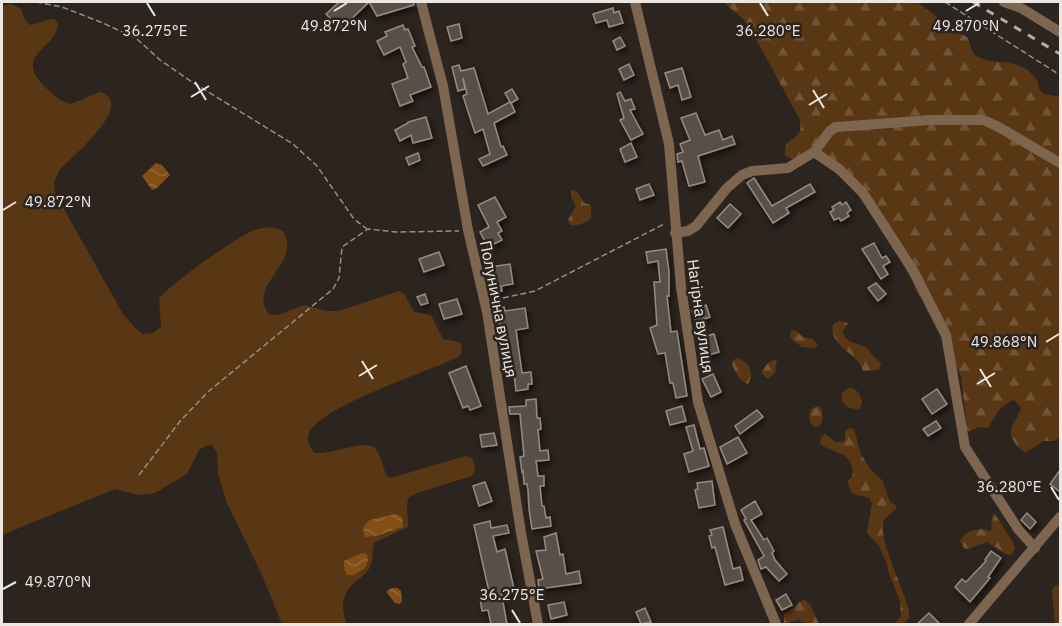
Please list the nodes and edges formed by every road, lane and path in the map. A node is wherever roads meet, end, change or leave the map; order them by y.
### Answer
1 (36, 2) edge
2 (421, 2) edge
3 (635, 2) edge
4 (945, 2) edge
5 (1004, 2) edge
6 (981, 26) junction
7 (998, 26) dead end
8 (1060, 32) edge
9 (1060, 75) edge
10 (814, 152) junction
11 (1060, 163) edge
12 (675, 220) junction
13 (368, 229) junction
14 (468, 230) junction
15 (675, 233) junction
16 (485, 301) junction
17 (139, 475) dead end
18 (1060, 517) edge
19 (1035, 548) junction
20 (538, 624) edge
21 (776, 624) edge
22 (969, 624) edge

1 - 13 path
2 - 14 street, Полунична вулиця
3 - 12 street, Нагірна вулиця
4 - 6 path
5 - 8 street
6 - 7 path
6 - 9 path
10 - 11 street
10 - 15 street
10 - 19 street
12 - 15 street, Нагірна вулиця
12 - 16 path
13 - 14 path
13 - 17 path
14 - 16 street, Полунична вулиця
15 - 21 street, Нагірна вулиця
16 - 20 street, Полунична вулиця
18 - 19 street
19 - 22 street

